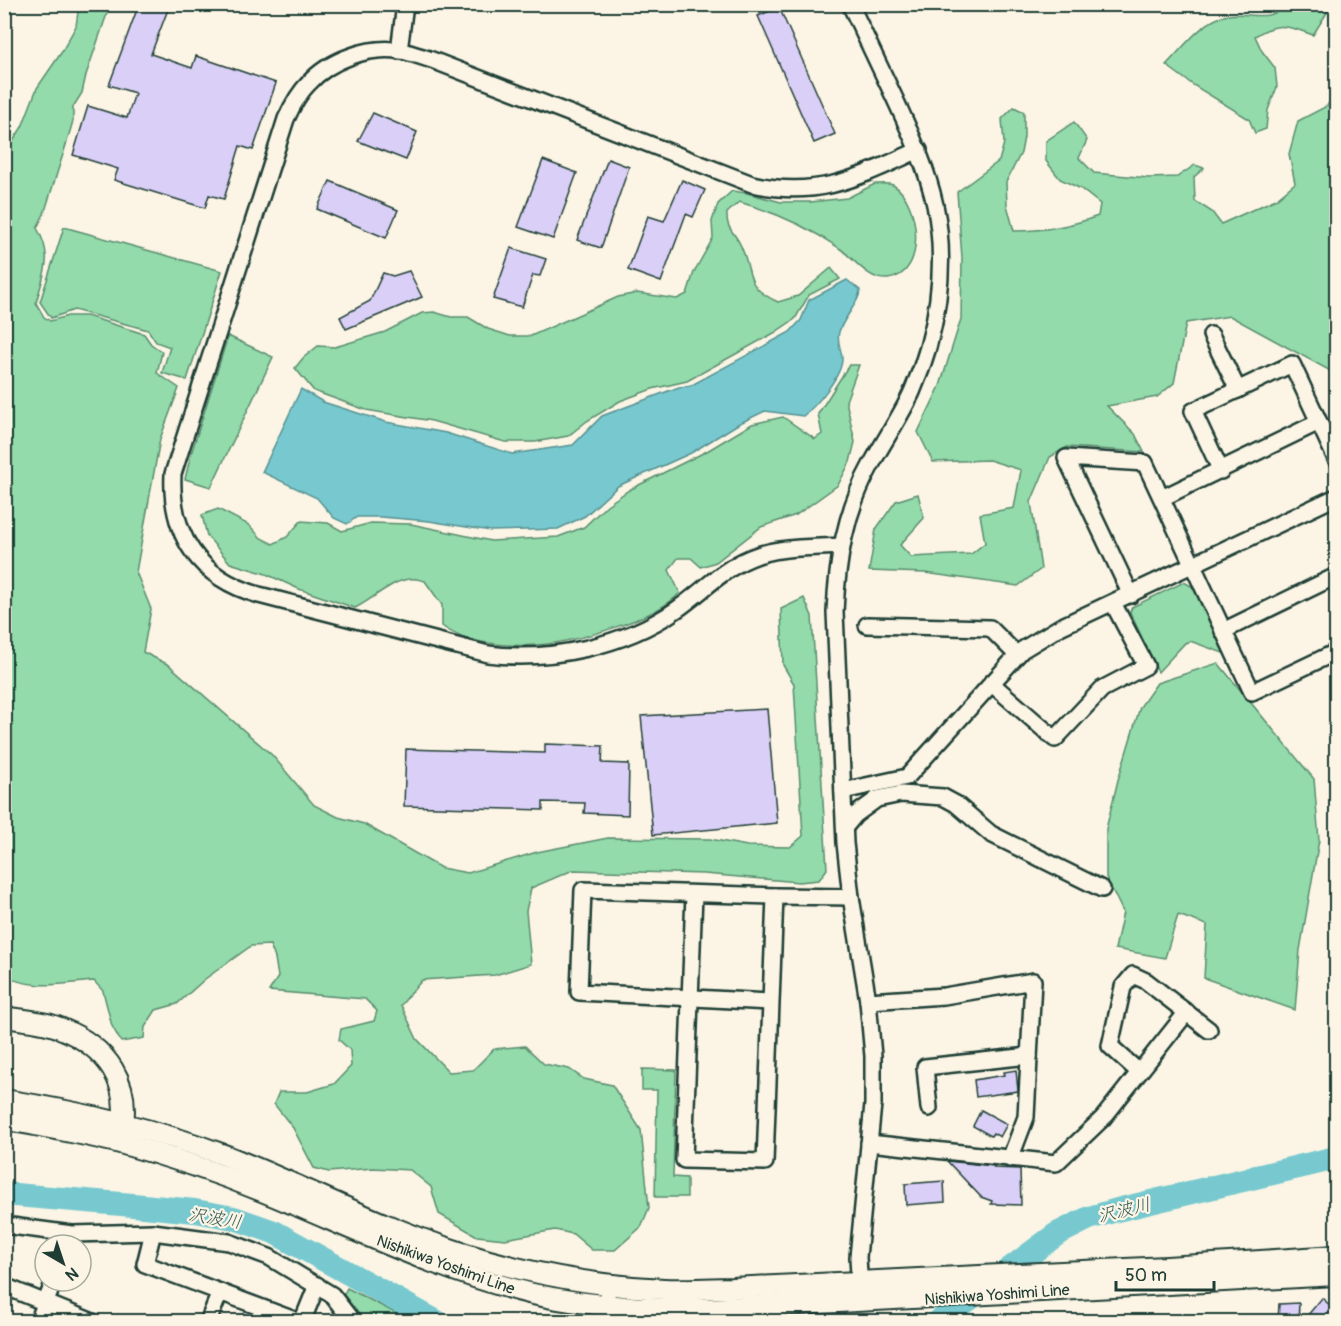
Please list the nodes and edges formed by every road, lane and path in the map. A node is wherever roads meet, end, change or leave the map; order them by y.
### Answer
1 (405, 4) edge
2 (850, 4) edge
3 (399, 51) junction
4 (919, 150) junction
5 (1211, 335) dead end
6 (1238, 390) junction
7 (1319, 422) junction
8 (1336, 459) edge
9 (1221, 471) junction
10 (1336, 497) edge
11 (1162, 498) junction
12 (841, 546) junction
13 (1192, 566) junction
14 (1336, 576) edge
15 (1131, 595) junction
16 (1113, 603) junction
17 (867, 625) dead end
18 (1223, 631) junction
19 (1336, 652) edge
20 (1017, 655) junction
21 (991, 683) junction
22 (843, 791) junction
23 (844, 827) junction
24 (1102, 889) dead end
25 (694, 894) junction
26 (775, 896) junction
27 (851, 897) junction
28 (690, 997) junction
29 (868, 1001) junction
30 (770, 1002) junction
31 (1187, 1012) junction
32 (4, 1017) edge
33 (4, 1028) edge
34 (1209, 1030) dead end
35 (87, 1043) junction
36 (1029, 1056) junction
37 (1139, 1072) junction
38 (4, 1100) edge
39 (929, 1108) dead end
40 (4, 1119) edge
41 (123, 1122) junction
42 (118, 1143) junction
43 (869, 1143) junction
44 (1010, 1159) junction
45 (4, 1225) edge
46 (153, 1232) junction
47 (39, 1233) edge
48 (93, 1238) edge
49 (1336, 1256) edge
50 (1336, 1275) edge
51 (858, 1281) junction
52 (604, 1284) junction
53 (317, 1285) junction
54 (4, 1286) edge
55 (220, 1292) junction
56 (49, 1293) edge
57 (46, 1302) junction
58 (861, 1302) junction
59 (611, 1314) edge
60 (38, 1322) edge
61 (93, 1322) edge
62 (208, 1322) edge
63 (301, 1322) edge
64 (353, 1322) edge

1 - 3 street
2 - 4 street
3 - 4 street
3 - 12 street
4 - 12 street
5 - 6 street
6 - 7 street
6 - 9 street
7 - 8 street
7 - 9 street
9 - 11 street
10 - 13 street
11 - 13 street
11 - 15 street
12 - 22 street
13 - 15 street
13 - 18 street
14 - 18 street
15 - 16 street
16 - 20 street
16 - 21 street
17 - 20 street
18 - 19 street
20 - 21 street
21 - 22 street
22 - 23 street
23 - 24 street
23 - 27 street
25 - 26 street
25 - 28 street
25 - 28 street
26 - 27 street
26 - 30 street
27 - 29 street
28 - 30 street
28 - 30 street
29 - 36 street
29 - 43 street
31 - 34 street
31 - 37 street
31 - 37 street
32 - 35 main road
33 - 35 main road
35 - 41 main road
36 - 39 street
36 - 44 street
37 - 44 street
38 - 41 main road, Nishikiwa Yoshimi Line
40 - 42 main road, Nishikiwa Yoshimi Line
41 - 42 main road
41 - 52 main road, Nishikiwa Yoshimi Line
42 - 59 main road, Nishikiwa Yoshimi Line
43 - 44 street
43 - 51 street
45 - 47 street
46 - 48 street
46 - 53 street
46 - 55 street
49 - 51 main road, Nishikiwa Yoshimi Line
50 - 58 main road, Nishikiwa Yoshimi Line
51 - 52 main road, Nishikiwa Yoshimi Line
51 - 58 street
52 - 59 street
53 - 63 street
53 - 64 street
54 - 57 street
55 - 62 street
55 - 63 street
56 - 57 street
57 - 60 street
57 - 61 street
58 - 59 main road, Nishikiwa Yoshimi Line

